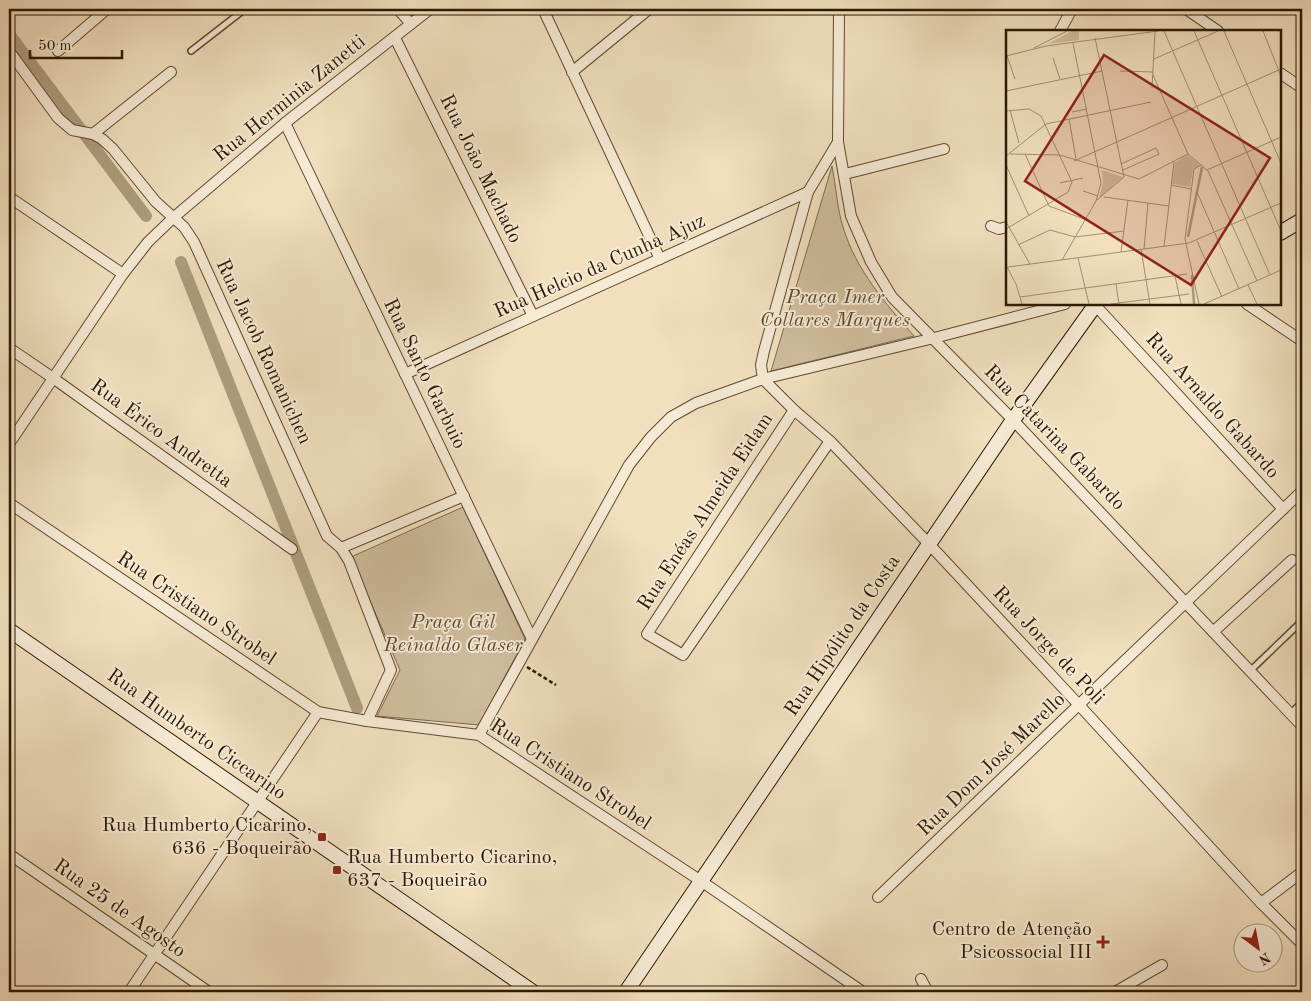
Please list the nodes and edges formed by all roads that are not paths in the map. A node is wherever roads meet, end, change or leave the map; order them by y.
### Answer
1 (107, 9) edge
2 (246, 9) edge
3 (398, 9) edge
4 (430, 9) edge
5 (543, 9) edge
6 (649, 9) edge
7 (839, 9) edge
8 (1072, 9) edge
9 (1186, 9) edge
10 (411, 24) junction
11 (1061, 30) edge
12 (1217, 30) edge
13 (395, 38) junction
14 (9, 51) edge
15 (58, 51) dead end
16 (191, 51) dead end
17 (171, 72) dead end
18 (572, 72) junction
19 (1281, 78) edge
20 (1302, 88) edge
21 (285, 123) junction
22 (87, 133) junction
23 (838, 142) junction
24 (944, 149) dead end
25 (845, 174) junction
26 (808, 192) junction
27 (9, 197) edge
28 (173, 218) junction
29 (1302, 220) edge
30 (991, 226) dead end
31 (1006, 227) edge
32 (1281, 232) edge
33 (660, 259) junction
34 (123, 274) junction
35 (1061, 305) edge
36 (1094, 305) edge
37 (1096, 305) edge
38 (1249, 305) edge
39 (533, 316) junction
40 (934, 338) junction
41 (1302, 340) edge
42 (9, 348) edge
43 (405, 374) junction
44 (53, 378) junction
45 (763, 379) junction
46 (794, 410) junction
47 (1013, 420) junction
48 (830, 441) junction
49 (9, 444) edge
50 (1302, 491) edge
51 (464, 496) junction
52 (9, 503) edge
53 (1283, 509) junction
54 (929, 544) junction
55 (341, 548) junction
56 (292, 549) dead end
57 (1292, 560) dead end
58 (1185, 602) junction
59 (1302, 621) edge
60 (9, 630) edge
61 (1213, 632) junction
62 (532, 639) junction
63 (1250, 671) junction
64 (1302, 702) edge
65 (1079, 705) junction
66 (318, 712) junction
67 (1290, 713) junction
68 (366, 721) junction
69 (1302, 726) edge
70 (479, 735) junction
71 (257, 802) junction
72 (9, 854) edge
73 (1302, 872) edge
74 (701, 881) junction
75 (878, 898) dead end
76 (1261, 902) junction
77 (1302, 944) edge
78 (154, 954) junction
79 (1162, 965) dead end
80 (921, 979) dead end
81 (128, 992) edge
82 (209, 992) edge
83 (533, 992) edge
84 (626, 992) edge
85 (863, 992) edge
86 (928, 992) edge
87 (1115, 992) edge

1 - 15 street
2 - 16 lane
3 - 10 street
4 - 10 street, Rua Herminia Zanetti
5 - 18 street
6 - 18 street
7 - 23 street, Rua Catarina Gabardo
8 - 11 street
9 - 12 street
10 - 13 street, Rua Herminia Zanetti
13 - 21 street, Rua Herminia Zanetti
13 - 39 street, Rua João Machado
14 - 22 street, Rua Jacob Romanichen
17 - 22 street
18 - 33 street
19 - 20 street
21 - 28 street, Rua Herminia Zanetti
21 - 43 street, Rua Santo Garbuio
22 - 28 street, Rua Jacob Romanichen
23 - 25 street, Rua Catarina Gabardo
23 - 26 street
24 - 25 street
25 - 40 street, Rua Catarina Gabardo
26 - 33 street, Rua Helcio da Cunha Ajuz
26 - 45 street
27 - 34 street
28 - 34 street, Rua Herminia Zanetti
28 - 55 street, Rua Jacob Romanichen
29 - 32 street
30 - 31 street
33 - 39 street, Rua Helcio da Cunha Ajuz
34 - 44 street, Rua Herminia Zanetti
35 - 40 street
36 - 47 street, Rua Hipólito da Costa
37 - 53 street, Rua Arnaldo Gabardo
38 - 41 street
39 - 43 street, Rua Helcio da Cunha Ajuz
40 - 45 street
40 - 47 street, Rua Catarina Gabardo
42 - 44 street, Rua Érico Andretta
43 - 51 street, Rua Santo Garbuio
44 - 49 street, Rua Herminia Zanetti
44 - 56 street, Rua Érico Andretta
45 - 46 street, Rua Jorge de Poli
45 - 62 street
46 - 48 street, Rua Jorge de Poli
46 - 48 street, Rua Enéas Almeida Eidam
47 - 54 street, Rua Hipólito da Costa
47 - 58 street, Rua Catarina Gabardo
48 - 54 street, Rua Jorge de Poli
50 - 53 street, Rua Dom José Marello
51 - 55 street
51 - 62 street, Rua Santo Garbuio
52 - 66 street, Rua Cristiano Strobel
53 - 58 street, Rua Dom José Marello
54 - 65 street, Rua Jorge de Poli
54 - 74 street, Rua Hipólito da Costa
55 - 68 street, Rua Jacob Romanichen
57 - 61 street
58 - 61 street, Rua Catarina Gabardo
58 - 65 street, Rua Dom José Marello
59 - 63 lane
60 - 71 street, Rua Humberto Ciccarino
61 - 63 street, Rua Catarina Gabardo
62 - 70 street
63 - 67 street, Rua Catarina Gabardo
64 - 67 lane
65 - 75 street, Rua Dom José Marello
65 - 76 street, Rua Jorge de Poli
66 - 68 street, Rua Cristiano Strobel
66 - 71 street
67 - 69 street, Rua Catarina Gabardo
68 - 70 street, Rua Cristiano Strobel
70 - 74 street, Rua Cristiano Strobel
71 - 78 street
71 - 83 street, Rua Humberto Ciccarino
72 - 78 street, Rua 25 de Agosto
73 - 76 street
74 - 84 street, Rua Hipólito da Costa
74 - 85 street, Rua Cristiano Strobel
76 - 77 street, Rua Jorge de Poli
78 - 81 street
78 - 82 street, Rua 25 de Agosto
79 - 87 street
80 - 86 street

